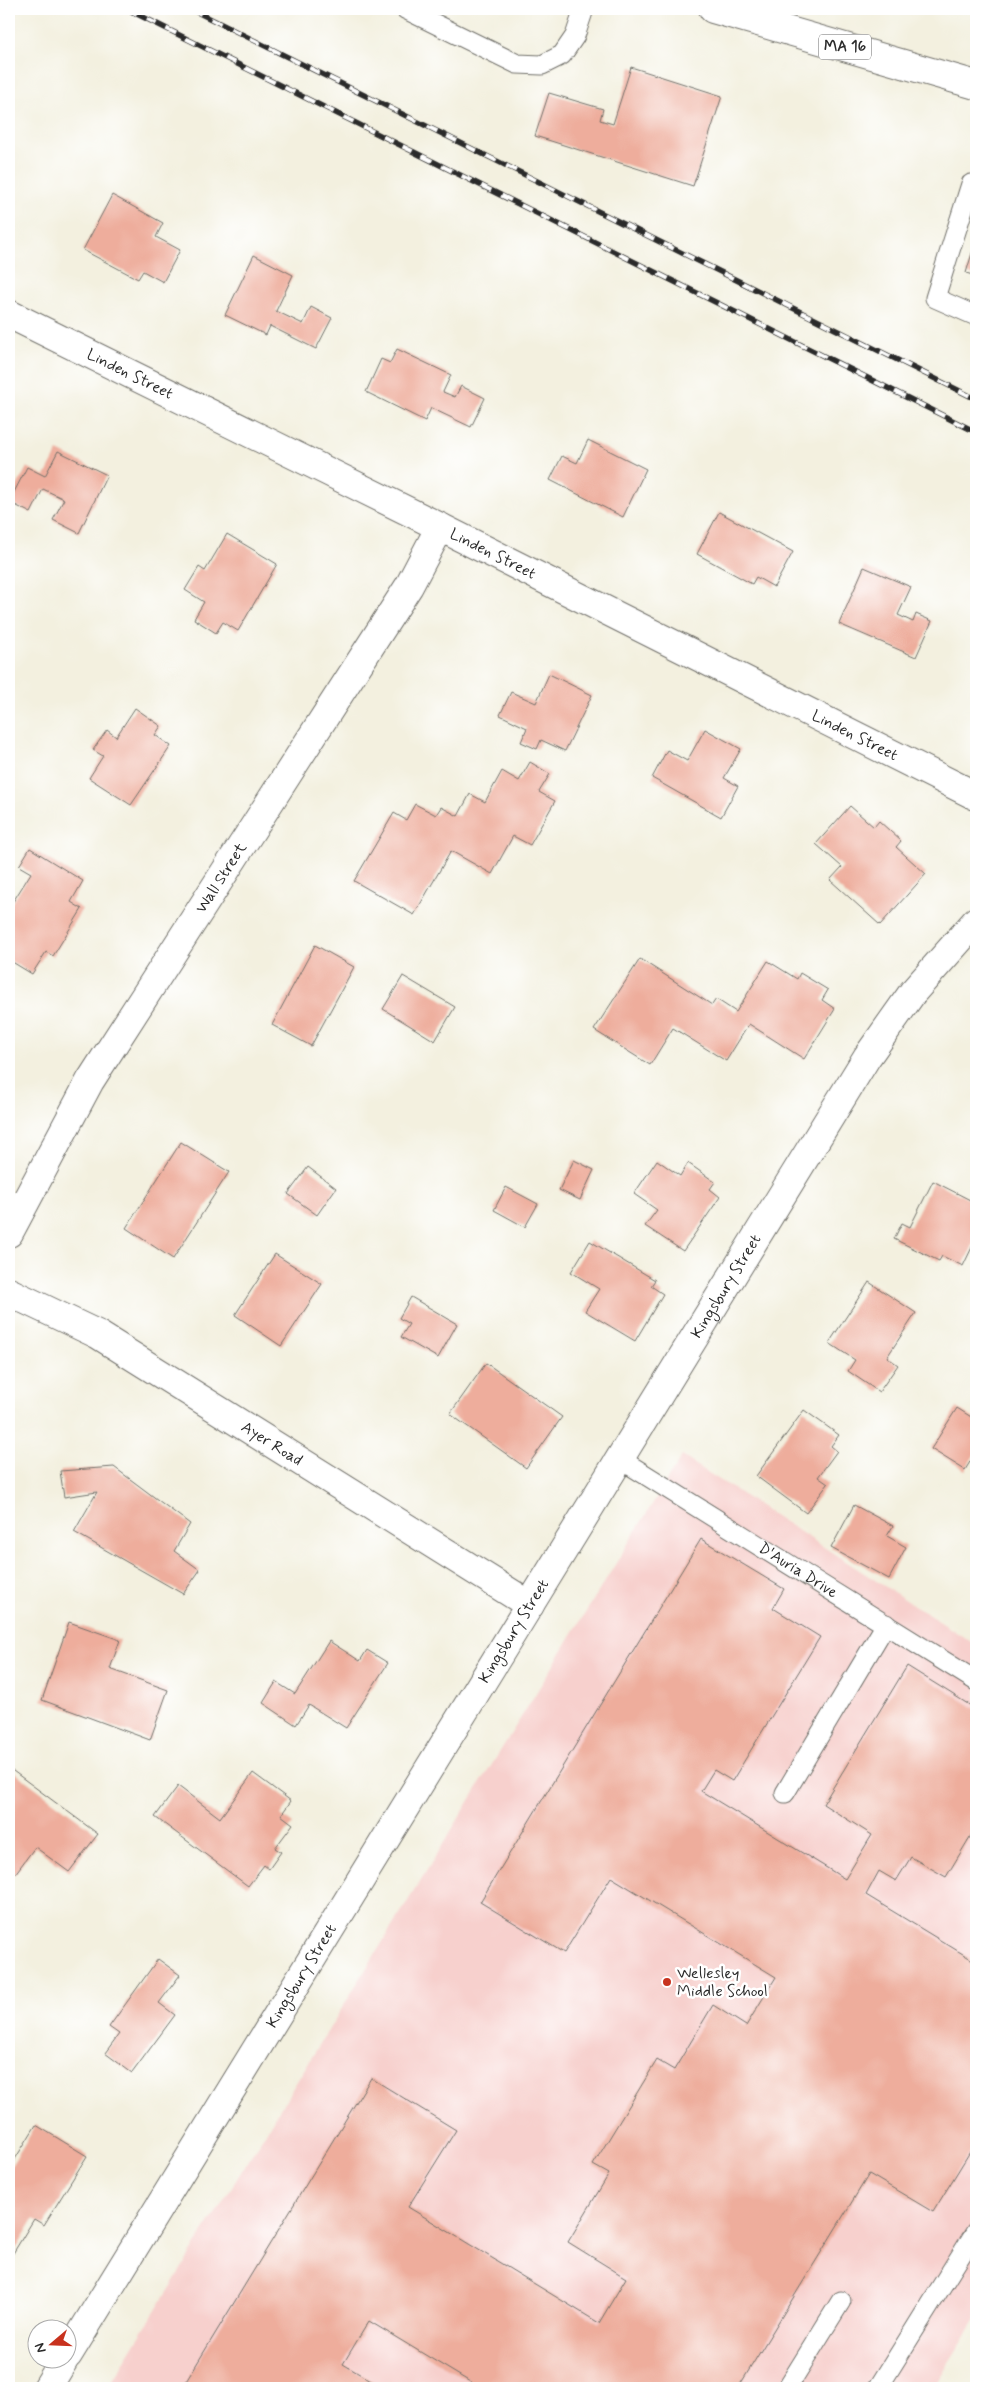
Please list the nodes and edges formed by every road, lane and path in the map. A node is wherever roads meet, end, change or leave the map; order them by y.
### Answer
1 (405, 9) edge
2 (584, 9) edge
3 (713, 9) edge
4 (976, 85) edge
5 (976, 186) edge
6 (9, 314) edge
7 (976, 316) edge
8 (440, 527) junction
9 (976, 796) edge
10 (976, 921) edge
11 (9, 1233) edge
12 (9, 1292) edge
13 (620, 1459) junction
14 (530, 1605) junction
15 (886, 1624) junction
16 (976, 1681) edge
17 (785, 1794) dead end
18 (976, 2231) edge
19 (841, 2301) dead end
20 (78, 2338) edge
21 (58, 2370) edge
22 (47, 2388) edge
23 (787, 2388) edge
24 (878, 2388) edge

1 - 2 lane
3 - 4 street, MA 16
5 - 7 lane
6 - 8 street, Linden Street
8 - 9 street, Linden Street
8 - 11 street, Wall Street
10 - 13 street, Kingsbury Street
12 - 14 street, Ayer Road
13 - 14 street, Kingsbury Street
13 - 15 lane, D'Auria Drive
14 - 20 street, Kingsbury Street
15 - 16 lane, D'Auria Drive
15 - 17 lane
18 - 24 lane
19 - 23 lane
21 - 22 street

